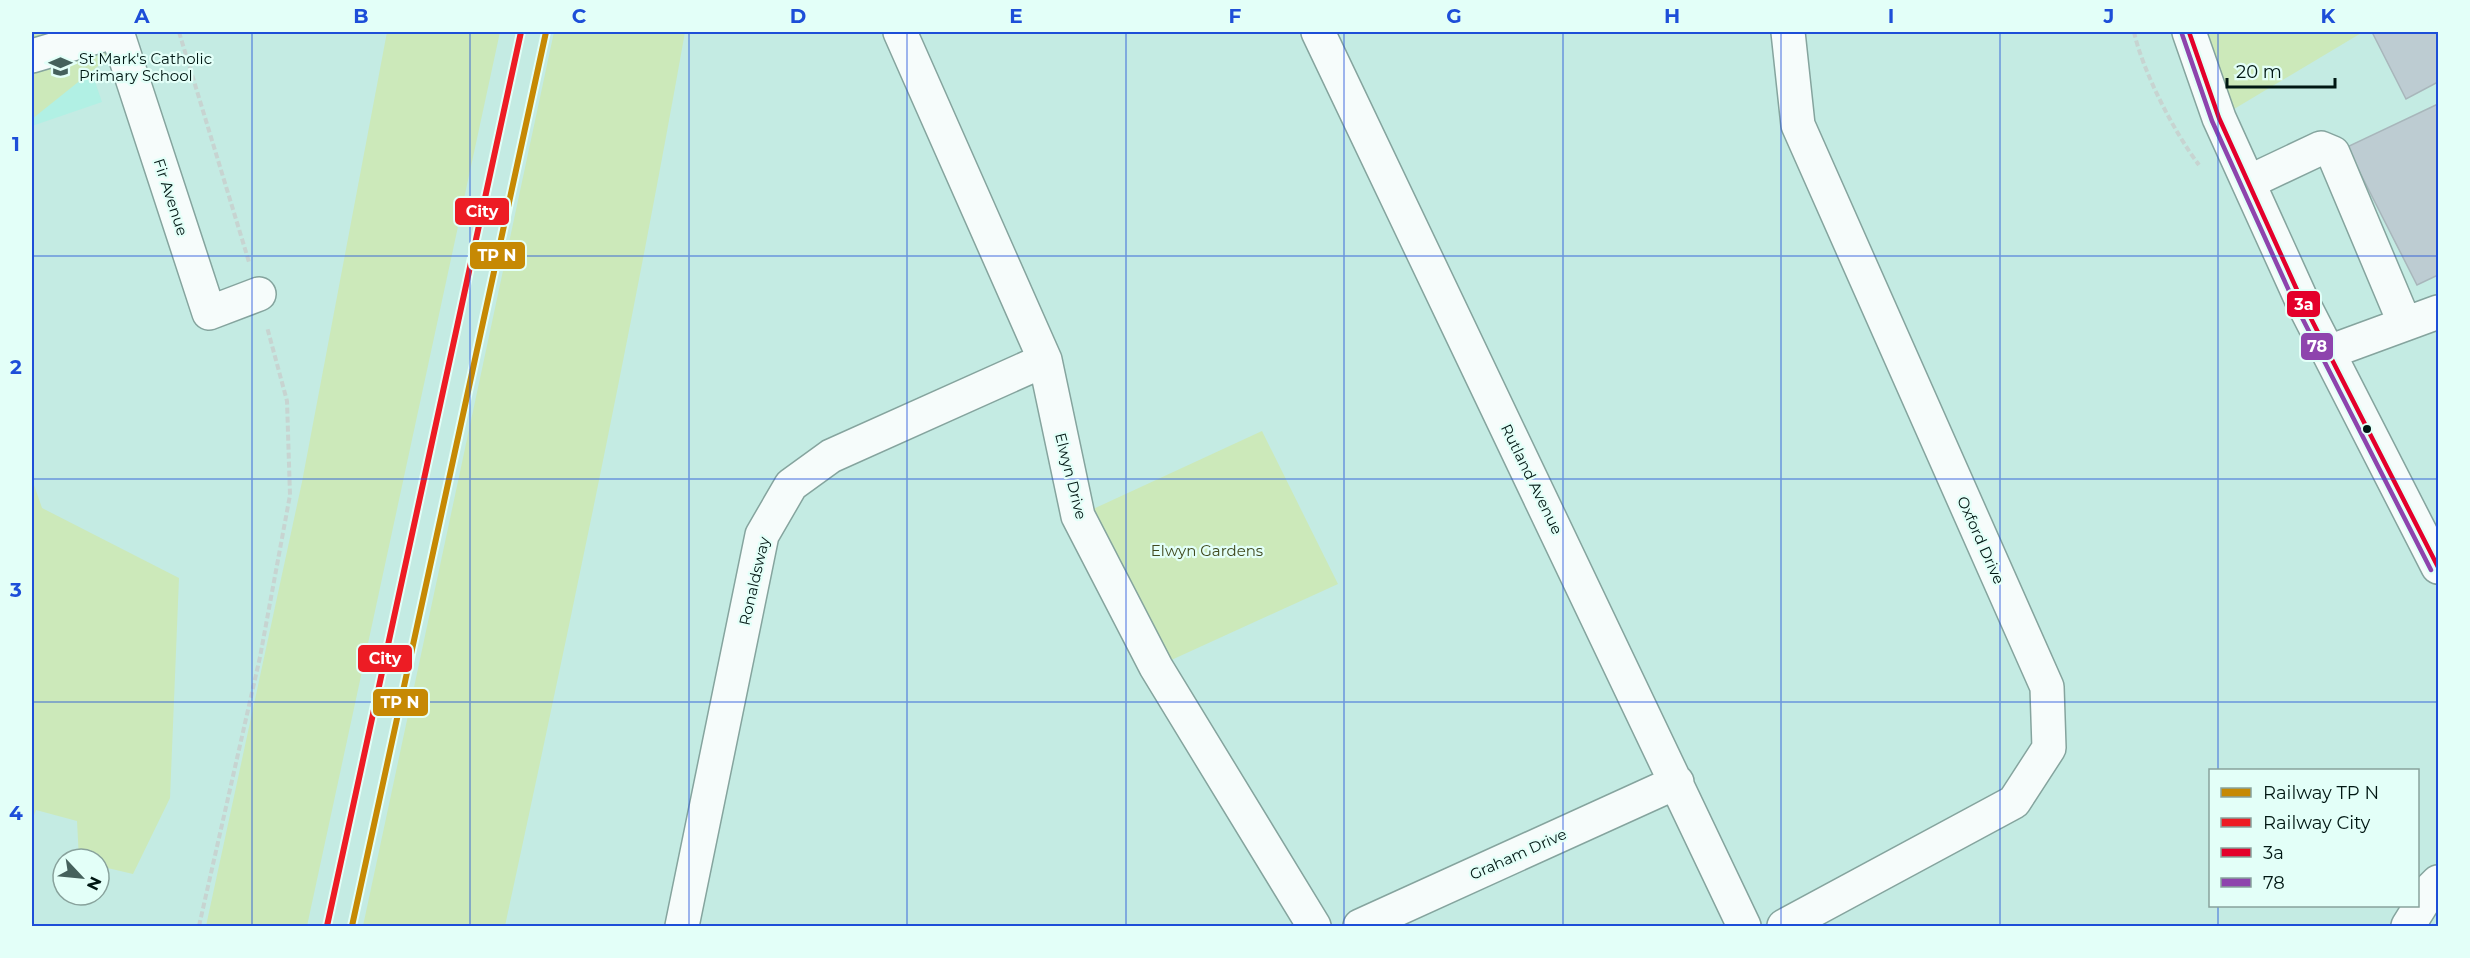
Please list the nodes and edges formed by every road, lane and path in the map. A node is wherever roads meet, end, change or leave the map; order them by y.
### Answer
1 (115, 32) edge
2 (179, 32) edge
3 (900, 32) edge
4 (1318, 32) edge
5 (1788, 32) edge
6 (2189, 32) edge
7 (32, 56) edge
8 (2249, 182) junction
9 (259, 294) junction
10 (2439, 312) edge
11 (2405, 324) junction
12 (2329, 352) junction
13 (1045, 360) junction
14 (2439, 567) edge
15 (1677, 782) junction
16 (2439, 882) edge
17 (199, 927) edge
18 (682, 927) edge
19 (1314, 927) edge
20 (1360, 927) edge
21 (1744, 927) edge
22 (1784, 927) edge
23 (2408, 927) edge

1 - 7 street
1 - 9 street, Fir Avenue
2 - 9 path
3 - 13 street, Elwyn Drive
4 - 15 street, Rutland Avenue
5 - 22 street, Oxford Drive
6 - 8 street
8 - 11 street
8 - 12 street
9 - 17 path
10 - 11 street
11 - 12 street
12 - 14 street
13 - 18 street, Ronaldsway
13 - 19 street, Elwyn Drive
15 - 20 street, Graham Drive
15 - 21 street, Rutland Avenue
16 - 23 street

